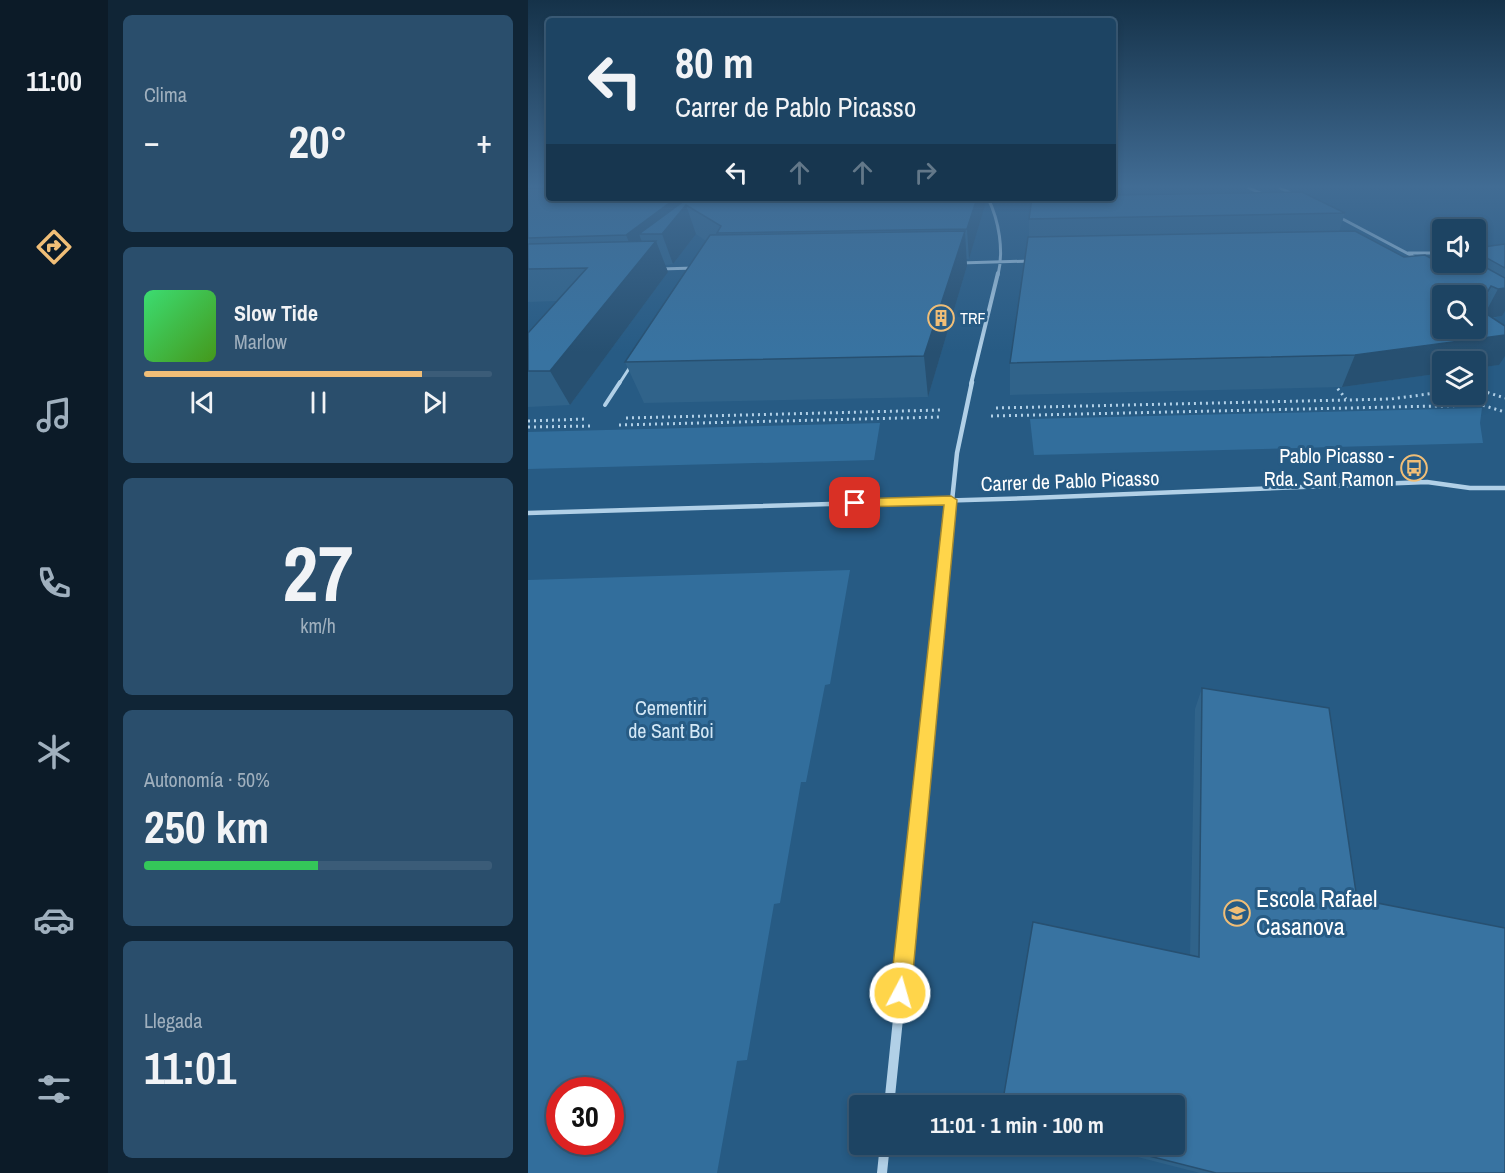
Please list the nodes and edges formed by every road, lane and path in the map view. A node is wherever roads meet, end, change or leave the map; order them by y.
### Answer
1 (999, 243) edge
2 (1389, 243) edge
3 (1407, 252) junction
4 (1432, 253) edge
5 (1036, 261) edge
6 (1001, 262) junction
7 (949, 263) edge
8 (1430, 266) edge
9 (698, 268) joint
10 (651, 269) edge
11 (692, 276) edge
12 (632, 365) edge
13 (1338, 381) edge
14 (1486, 391) edge
15 (1432, 393) edge
16 (1505, 398) edge
17 (1347, 399) junction
18 (605, 405) dead end
19 (996, 408) dead end
20 (946, 410) dead end
21 (1505, 412) edge
22 (994, 416) dead end
23 (944, 417) dead end
24 (619, 418) dead end
25 (595, 419) dead end
26 (528, 421) edge
27 (614, 425) dead end
28 (603, 426) dead end
29 (528, 428) edge
30 (1505, 488) edge
31 (951, 500) junction
32 (528, 513) edge
33 (890, 1095) edge
34 (884, 1155) edge
35 (882, 1173) edge

1 - 6 street
2 - 3 street
3 - 4 street
3 - 8 street
5 - 6 street
6 - 7 street
6 - 31 street
9 - 10 street
9 - 11 lane
12 - 18 lane
13 - 17 path
14 - 16 path
15 - 17 path
17 - 19 path
20 - 24 path
21 - 22 path
23 - 27 path
25 - 26 path
28 - 29 path
30 - 31 street, Carrer de Pablo Picasso
31 - 32 street, Carrer de Pablo Picasso
31 - 33 street
34 - 35 street

